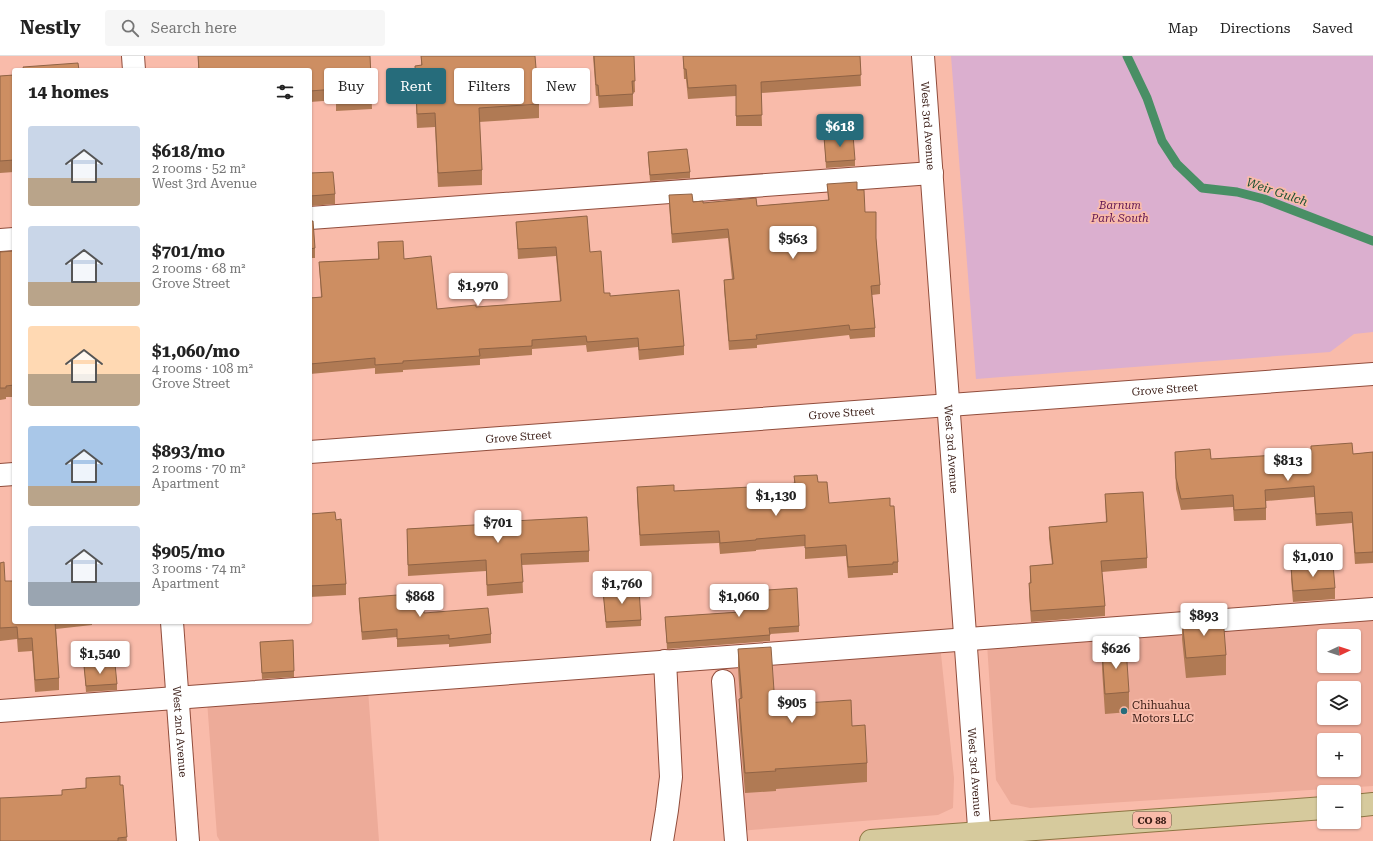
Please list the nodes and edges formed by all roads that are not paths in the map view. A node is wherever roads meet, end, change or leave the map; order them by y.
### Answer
1 (133, 56) edge
2 (923, 56) edge
3 (134, 68) edge
4 (932, 173) junction
5 (312, 218) edge
6 (12, 239) edge
7 (0, 240) edge
8 (1373, 374) edge
9 (948, 405) junction
10 (312, 452) edge
11 (12, 474) edge
12 (0, 475) edge
13 (1373, 609) edge
14 (172, 624) edge
15 (965, 639) junction
16 (665, 661) junction
17 (723, 681) dead end
18 (178, 698) junction
19 (0, 711) edge
20 (1373, 804) edge
21 (1361, 805) edge
22 (1317, 809) edge
23 (980, 837) edge
24 (895, 840) edge
25 (188, 841) edge
26 (662, 841) edge
27 (736, 841) edge
28 (871, 841) edge

1 - 3 street
2 - 4 street, West 3rd Avenue
4 - 5 street
4 - 9 street, West 3rd Avenue
6 - 7 street
8 - 9 street, Grove Street
9 - 10 street, Grove Street
9 - 15 street, West 3rd Avenue
11 - 12 street
13 - 15 street
14 - 18 street, West 2nd Avenue
15 - 16 street
15 - 23 street, West 3rd Avenue
16 - 18 street
16 - 26 street
17 - 27 street
18 - 19 street
18 - 25 street, West 2nd Avenue
20 - 21 main road
22 - 23 main road, CO 88
23 - 24 main road, CO 88
24 - 28 main road, CO 88

